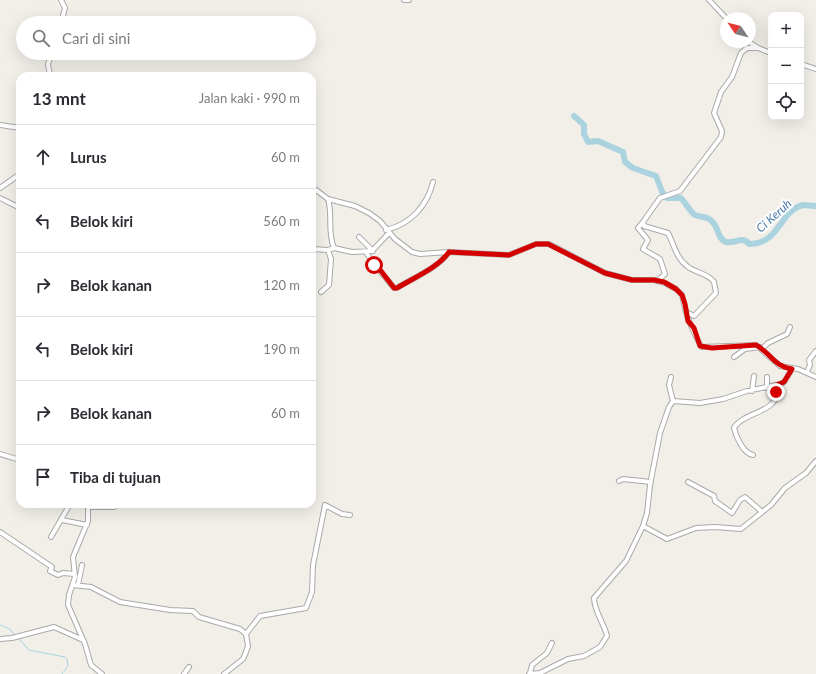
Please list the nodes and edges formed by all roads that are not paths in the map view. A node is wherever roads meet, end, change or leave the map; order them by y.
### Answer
1 (61, 0) edge
2 (404, 0) edge
3 (409, 0) edge
4 (709, 0) edge
5 (720, 12) edge
6 (63, 16) edge
7 (758, 48) joint
8 (768, 52) edge
9 (49, 60) edge
10 (804, 65) edge
11 (816, 69) edge
12 (49, 72) edge
13 (0, 125) edge
14 (16, 127) edge
15 (16, 177) edge
16 (432, 182) dead end
17 (0, 188) edge
18 (316, 190) edge
19 (0, 198) edge
20 (328, 199) junction
21 (16, 206) edge
22 (643, 222) junction
23 (388, 232) junction
24 (359, 237) dead end
25 (334, 248) junction
26 (316, 249) edge
27 (328, 250) junction
28 (373, 251) junction
29 (366, 252) junction
30 (449, 252) junction
31 (657, 281) junction
32 (321, 292) dead end
33 (686, 312) junction
34 (790, 327) dead end
35 (761, 348) junction
36 (816, 351) edge
37 (734, 357) dead end
38 (792, 369) junction
39 (807, 372) junction
40 (754, 376) dead end
41 (671, 377) dead end
42 (767, 377) dead end
43 (816, 377) edge
44 (774, 386) junction
45 (767, 388) junction
46 (752, 391) junction
47 (673, 401) junction
48 (0, 454) edge
49 (753, 455) dead end
50 (16, 459) edge
51 (816, 460) edge
52 (619, 481) dead end
53 (651, 482) junction
54 (688, 482) dead end
55 (68, 508) edge
56 (88, 508) edge
57 (761, 511) junction
58 (350, 515) dead end
59 (62, 520) junction
60 (87, 525) junction
61 (643, 526) junction
62 (0, 532) edge
63 (51, 537) dead end
64 (82, 565) dead end
65 (74, 574) junction
66 (73, 585) junction
67 (78, 585) junction
68 (246, 634) junction
69 (0, 639) edge
70 (83, 640) junction
71 (552, 643) dead end
72 (189, 667) dead end
73 (102, 674) edge
74 (184, 674) edge
75 (224, 674) edge
76 (530, 674) edge

1 - 6 street
2 - 3 street
4 - 5 street
7 - 8 street
7 - 22 street
9 - 12 street
10 - 11 street
13 - 14 street
15 - 17 street
16 - 23 street
18 - 20 street
19 - 21 street
20 - 23 street
20 - 25 street
22 - 31 street
22 - 33 street
23 - 28 street
23 - 30 street
24 - 28 street
25 - 27 street
25 - 29 street
26 - 27 street
27 - 32 street
28 - 29 street
29 - 30 street
30 - 31 street
31 - 33 street
33 - 35 street
34 - 35 street
35 - 37 street
35 - 38 street
36 - 39 street
38 - 39 street
38 - 44 street
39 - 43 street
40 - 46 street
41 - 47 street
42 - 45 street
44 - 45 street
44 - 49 street
45 - 46 street
46 - 47 street
47 - 53 street
48 - 50 street
51 - 57 street
52 - 53 street
53 - 61 street
54 - 57 street
55 - 59 street
56 - 60 street
57 - 61 street
58 - 68 street
59 - 60 street
59 - 63 street
60 - 65 street
61 - 76 street
62 - 65 street
64 - 67 street
65 - 66 street
66 - 67 street
66 - 70 street
67 - 68 street
68 - 75 street
69 - 70 street
70 - 73 street
71 - 76 street
72 - 74 street

